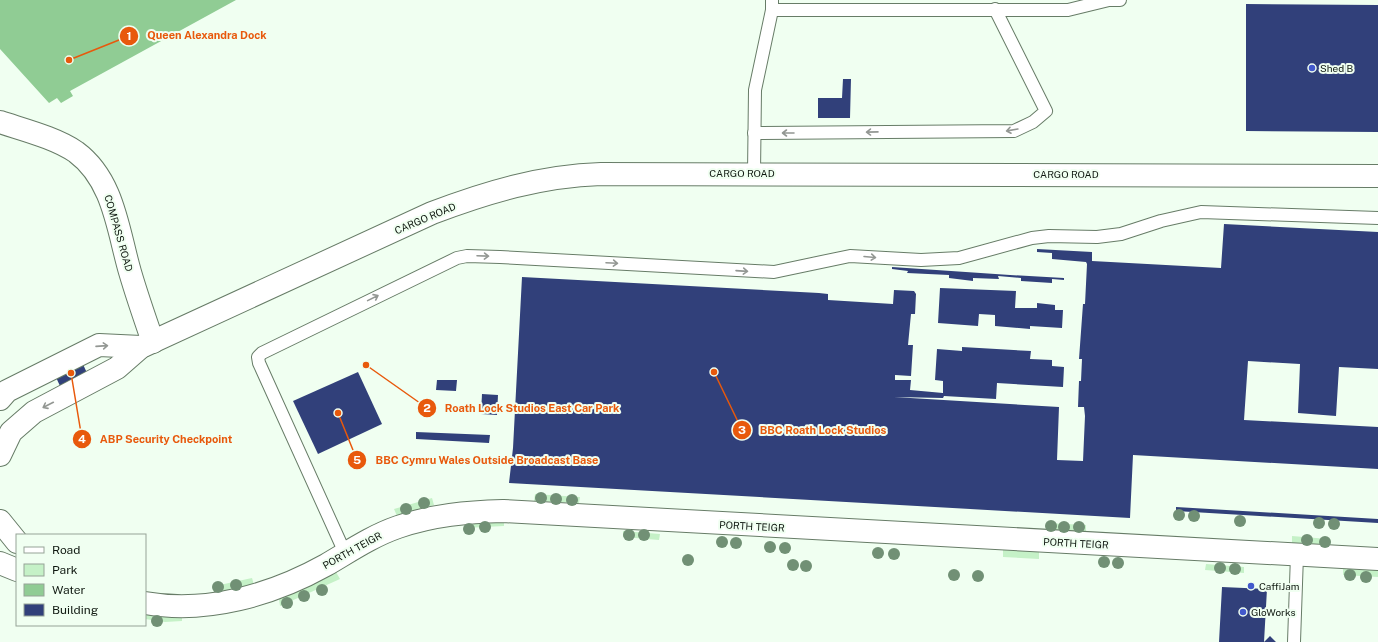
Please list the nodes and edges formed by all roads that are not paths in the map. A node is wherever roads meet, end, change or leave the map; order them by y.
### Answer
1 (1120, 0) edge
2 (772, 5) edge
3 (995, 9) junction
4 (7, 124) edge
5 (754, 133) junction
6 (754, 173) junction
7 (1378, 176) edge
8 (1378, 218) edge
9 (147, 344) junction
10 (2, 395) edge
11 (0, 455) edge
12 (0, 520) edge
13 (16, 541) edge
14 (345, 553) junction
15 (1298, 555) junction
16 (1378, 559) edge
17 (0, 563) edge
18 (16, 570) edge
19 (146, 603) edge
20 (1294, 642) edge

1 - 3 lane
2 - 3 lane
2 - 5 lane
3 -> 5 lane
4 - 9 street, COMPASS ROAD
5 - 6 lane
6 - 7 street, CARGO ROAD
6 - 9 street, CARGO ROAD
14 -> 8 lane
10 -> 9 street
9 -> 11 street
12 - 13 street
14 - 15 street, PORTH TEIGR
14 - 19 street, PORTH TEIGR
15 - 16 street, PORTH TEIGR
15 - 20 lane
17 - 18 street

